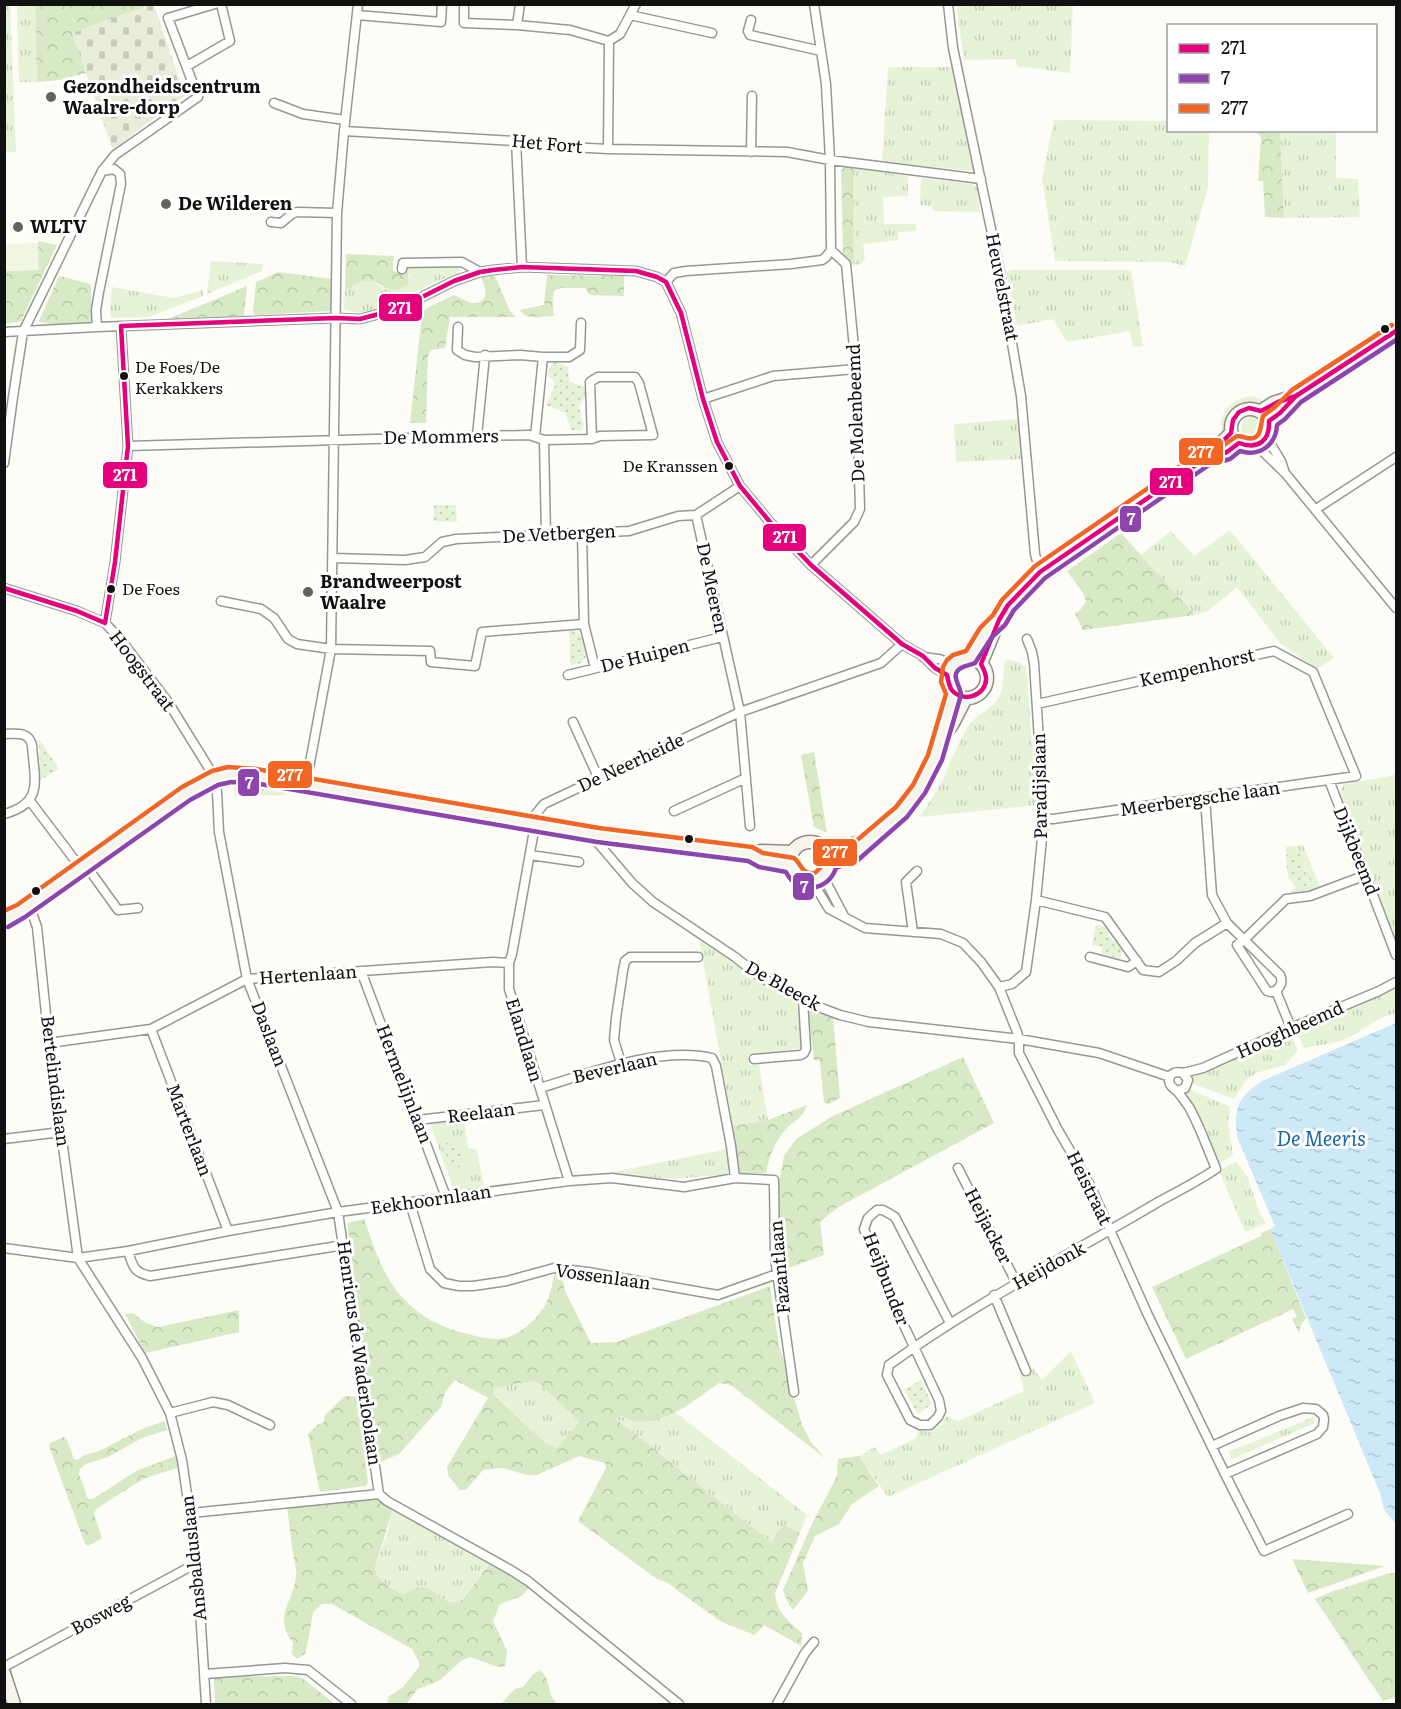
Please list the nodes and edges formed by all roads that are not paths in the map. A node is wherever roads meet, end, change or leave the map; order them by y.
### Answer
1 (215, 4) edge
2 (220, 4) edge
3 (358, 4) edge
4 (442, 4) edge
5 (464, 4) edge
6 (520, 4) edge
7 (636, 4) edge
8 (814, 4) edge
9 (948, 4) edge
10 (357, 15) junction
11 (630, 15) junction
12 (751, 20) dead end
13 (517, 25) junction
14 (712, 33) dead end
15 (609, 41) junction
16 (820, 51) junction
17 (186, 66) junction
18 (752, 96) dead end
19 (274, 103) dead end
20 (345, 120) junction
21 (344, 131) junction
22 (516, 141) junction
23 (608, 149) junction
24 (751, 152) junction
25 (830, 160) junction
26 (102, 171) junction
27 (981, 179) junction
28 (338, 213) junction
29 (271, 222) dead end
30 (831, 250) junction
31 (522, 267) junction
32 (402, 268) dead end
33 (480, 272) junction
34 (666, 282) junction
35 (335, 318) junction
36 (581, 323) dead end
37 (121, 326) junction
38 (98, 327) junction
39 (458, 327) dead end
40 (1396, 331) edge
41 (4, 332) edge
42 (23, 332) junction
43 (485, 355) junction
44 (543, 357) junction
45 (856, 369) junction
46 (703, 399) junction
47 (8, 404) edge
48 (1265, 416) junction
49 (1231, 433) junction
50 (477, 436) junction
51 (540, 438) junction
52 (334, 439) junction
53 (592, 439) junction
54 (1262, 442) junction
55 (1239, 444) junction
56 (128, 446) junction
57 (1206, 458) junction
58 (1396, 458) edge
59 (4, 463) edge
60 (740, 486) junction
61 (1316, 509) junction
62 (696, 515) junction
63 (582, 533) junction
64 (546, 535) junction
65 (333, 558) junction
66 (811, 565) junction
67 (1040, 572) junction
68 (4, 588) edge
69 (221, 601) dead end
70 (1396, 608) edge
71 (105, 623) junction
72 (584, 624) junction
73 (722, 637) junction
74 (1027, 639) dead end
75 (902, 644) junction
76 (331, 649) junction
77 (976, 661) junction
78 (595, 668) junction
79 (950, 670) junction
80 (568, 675) dead end
81 (954, 693) junction
82 (966, 698) junction
83 (1037, 704) junction
84 (740, 712) junction
85 (573, 722) dead end
86 (4, 734) edge
87 (942, 738) junction
88 (1356, 776) joint
89 (598, 777) junction
90 (215, 778) junction
91 (746, 778) junction
92 (1329, 780) junction
93 (306, 784) junction
94 (1205, 798) junction
95 (30, 801) junction
96 (674, 811) dead end
97 (4, 814) edge
98 (1044, 818) junction
99 (534, 825) junction
100 (750, 826) dead end
101 (598, 835) junction
102 (530, 855) junction
103 (828, 856) junction
104 (792, 859) junction
105 (579, 861) dead end
106 (80, 865) junction
107 (916, 872) dead end
108 (1366, 875) junction
109 (818, 879) junction
110 (1036, 900) junction
111 (29, 905) junction
112 (138, 908) dead end
113 (4, 920) edge
114 (1227, 923) junction
115 (913, 932) junction
116 (1245, 939) junction
117 (1396, 955) edge
118 (698, 957) dead end
119 (1090, 957) dead end
120 (1137, 961) junction
121 (508, 963) junction
122 (361, 971) junction
123 (247, 979) junction
124 (1396, 982) edge
125 (999, 987) junction
126 (1276, 991) junction
127 (803, 1000) junction
128 (1291, 1028) junction
129 (151, 1029) junction
130 (1019, 1038) junction
131 (49, 1043) junction
132 (754, 1059) dead end
133 (621, 1063) junction
134 (1183, 1073) junction
135 (1170, 1077) junction
136 (540, 1088) junction
137 (1177, 1091) junction
138 (544, 1105) junction
139 (418, 1120) junction
140 (61, 1132) junction
141 (4, 1139) edge
142 (958, 1168) dead end
143 (735, 1178) junction
144 (569, 1181) junction
145 (446, 1197) junction
146 (410, 1203) junction
147 (338, 1212) junction
148 (228, 1231) junction
149 (1110, 1232) junction
150 (344, 1245) junction
151 (4, 1248) edge
152 (128, 1251) junction
153 (78, 1258) junction
154 (777, 1274) junction
155 (1017, 1284) junction
156 (994, 1295) junction
157 (950, 1323) junction
158 (914, 1347) junction
159 (1026, 1371) dead end
160 (794, 1392) dead end
161 (170, 1413) junction
162 (270, 1425) dead end
163 (1212, 1446) junction
164 (1225, 1474) junction
165 (379, 1494) junction
166 (191, 1513) junction
167 (1348, 1514) dead end
168 (197, 1563) junction
169 (814, 1642) dead end
170 (4, 1667) edge
171 (4, 1673) edge
172 (205, 1674) junction
173 (4, 1698) edge
174 (6, 1704) edge
175 (14, 1704) edge
176 (206, 1704) edge
177 (351, 1704) edge
178 (679, 1704) edge
179 (777, 1704) edge

1 - 17 street
2 - 17 street
3 - 10 street
4 - 10 street
5 - 13 street
6 - 13 street
7 - 11 street
8 - 16 street
9 - 27 street, Heuvelstraat
10 - 20 street
11 - 14 street
11 - 15 street
12 - 16 street
13 - 15 street
15 - 23 street
16 - 25 street
17 - 26 street
18 - 24 street
19 - 20 street
20 - 21 street
21 - 22 street, Het Fort
21 - 28 street
22 - 23 street, Het Fort
22 - 31 street
23 - 24 street, Het Fort
24 - 25 street, Het Fort
25 - 27 street, Het Fort
25 - 30 street
26 - 38 street
26 - 42 street
27 - 67 street, Heuvelstraat
28 - 29 street
28 - 35 street
30 - 34 street
30 - 45 street, De Molenbeemd
31 - 33 street
31 - 34 street
32 - 33 street
33 - 35 street
34 - 46 street
35 - 37 street
35 - 52 street
36 - 44 street
37 - 38 street
37 - 56 street
38 - 42 street
39 - 43 street
40 - 48 main road
41 - 42 street
42 - 47 street
43 - 44 street
43 - 50 street
44 - 51 street
45 - 46 street
45 - 66 street, De Molenbeemd
46 - 60 street
47 - 59 street
48 - 49 main road
48 - 54 main road
49 - 55 main road
49 - 57 main road
50 - 51 street, De Mommers
50 - 52 street, De Mommers
51 - 53 street, De Mommers
51 - 64 street
52 - 56 street, De Mommers
52 - 65 street
53 - 53 street, De Mommers
54 - 55 main road
54 - 61 street
55 - 57 main road
56 - 71 street
57 - 67 main road
58 - 61 street
60 - 62 street
60 - 66 street
61 - 70 street
62 - 63 street, De Vetbergen
62 - 73 street, De Meeren
63 - 64 street, De Vetbergen
63 - 72 street
64 - 65 street, De Vetbergen
65 - 76 street
66 - 75 street
67 - 77 main road
68 - 71 street, Hoogstraat
69 - 76 street
71 - 90 street, Hoogstraat
72 - 76 street
72 - 78 street
73 - 78 street, De Huipen
73 - 84 street, De Meeren
74 - 83 street, Paradijslaan
75 - 79 street
75 - 84 street, De Neerheide
76 - 93 street
77 - 79 main road
77 - 82 main road
78 - 80 street, De Huipen
79 - 81 main road
81 - 82 main road
81 - 87 main road
82 - 87 main road
83 - 88 street, Kempenhorst
83 - 98 street, Paradijslaan
84 - 89 street, De Neerheide
84 - 91 street
85 - 89 street
86 - 95 street
87 - 103 main road
88 - 92 street, Meerbergsche laan
89 - 99 street, De Neerheide
90 - 93 main road
90 - 106 main road
90 - 123 street, Daslaan
91 - 96 street
91 - 100 street
92 - 94 street, Meerbergsche laan
92 - 108 street, Dijkbeemd
93 - 99 main road
94 - 98 street, Meerbergsche laan
94 - 114 street
95 - 97 street
95 - 106 street
98 - 110 street, Paradijslaan
99 - 101 main road
99 - 102 street, Elandlaan
101 - 104 main road
101 - 127 street, De Bleeck
102 - 105 street
102 - 121 street, Elandlaan
103 - 104 main road
103 - 109 main road
104 - 109 main road
106 - 111 main road
106 - 112 street
107 - 115 street
108 - 116 street
108 - 117 street, Dijkbeemd
109 - 115 street, Heistraat
110 - 120 street
110 - 125 street, Paradijslaan
111 - 113 main road
111 - 131 street, Bertelindislaan
114 - 116 street
114 - 120 street
115 - 125 street, Heistraat
116 - 126 street
116 - 126 street
118 - 133 street
119 - 120 street
121 - 122 street, Hertenlaan
121 - 136 street, Elandlaan
122 - 123 street, Hertenlaan
122 - 139 street, Hermelijnlaan
123 - 129 street, Hertenlaan
123 - 147 street, Daslaan
124 - 128 street, Hooghbeemd
125 - 130 street, Heistraat
126 - 128 street
127 - 130 street, De Bleeck
127 - 132 street
128 - 134 street, Hooghbeemd
129 - 131 street, Hertenlaan
129 - 148 street, Marterlaan
130 - 135 street
130 - 149 street, Heistraat
131 - 140 street, Bertelindislaan
133 - 136 street, Beverlaan
133 - 143 street, Beverlaan
134 - 135 street
134 - 137 street
135 - 137 street
136 - 138 street, Elandlaan
137 - 149 street, Heijdonk
138 - 139 street, Reelaan
138 - 144 street, Elandlaan
139 - 145 street, Hermelijnlaan
140 - 141 street
140 - 153 street, Bertelindislaan
142 - 155 street, Heijacker
143 - 144 street, Eekhoornlaan
143 - 154 street, Fazantlaan
144 - 145 street, Eekhoornlaan
145 - 146 street, Eekhoornlaan
146 - 147 street, Eekhoornlaan
146 - 154 street, Vossenlaan
147 - 148 street, Eekhoornlaan
147 - 150 street, Henricus de Waderloolaan
148 - 152 street, Eekhoornlaan
149 - 155 street, Heijdonk
149 - 163 street, Heistraat
150 - 152 street
150 - 165 street, Henricus de Waderloolaan
151 - 153 street
152 - 153 street, Eekhoornlaan
153 - 161 street, Ansbalduslaan
154 - 160 street, Fazantlaan
155 - 156 street, Heijdonk
156 - 157 street, Heijdonk
156 - 159 street
157 - 158 street, Heijdonk
157 - 158 street, Heijbunder
158 - 158 street
161 - 162 street
161 - 166 street, Ansbalduslaan
163 - 164 street, Heistraat
163 - 164 street
164 - 167 street, Heistraat
165 - 166 street
165 - 178 street
166 - 168 street, Ansbalduslaan
168 - 170 street, Bosweg
168 - 172 street, Ansbalduslaan
169 - 179 street
171 - 175 main road
172 - 176 street, Ansbalduslaan
172 - 177 street
173 - 174 main road

